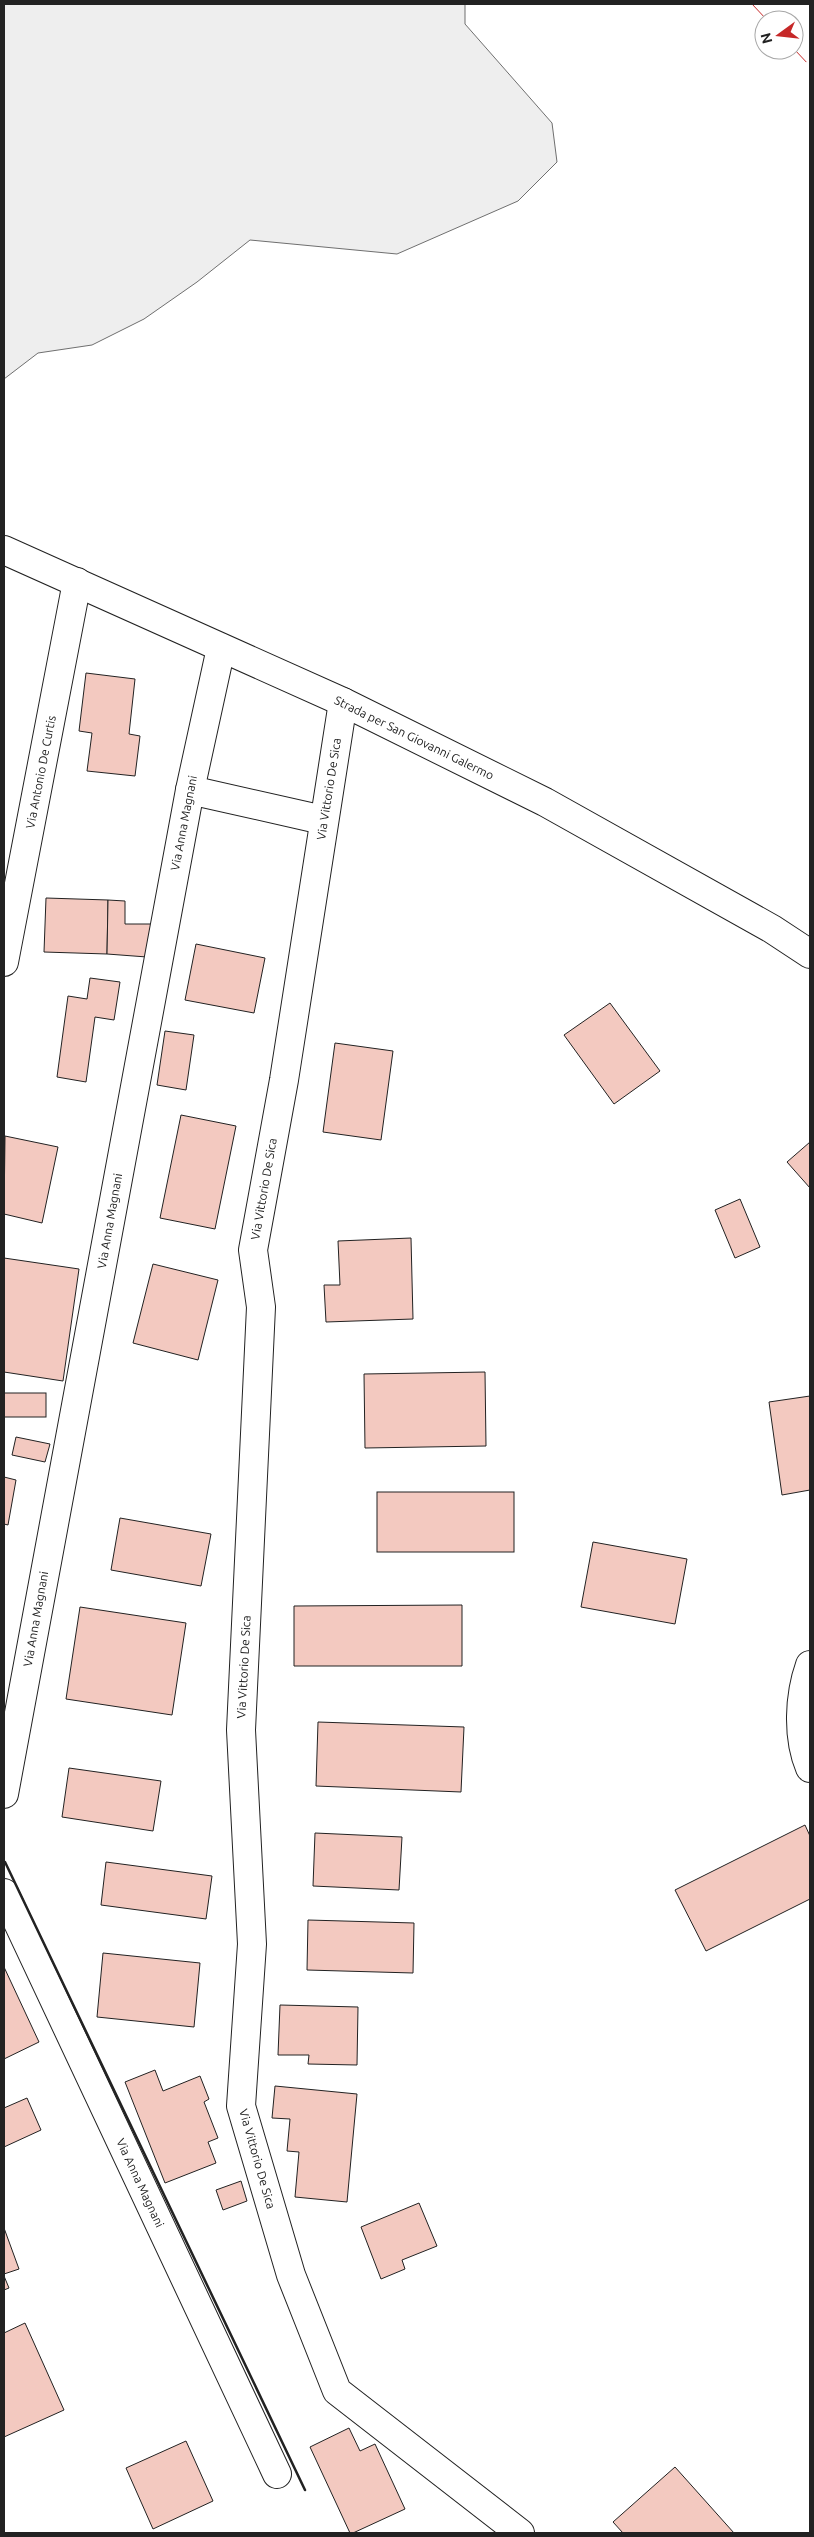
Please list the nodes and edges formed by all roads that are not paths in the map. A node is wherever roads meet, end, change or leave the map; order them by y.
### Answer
1 (4, 550) edge
2 (77, 582) junction
3 (221, 648) junction
4 (343, 702) junction
5 (190, 790) junction
6 (323, 820) junction
7 (810, 954) edge
8 (4, 962) edge
9 (810, 1665) edge
10 (810, 1768) edge
11 (4, 1794) edge
12 (4, 1893) edge
13 (277, 2474) dead end
14 (520, 2533) edge

1 - 2 street, Strada per San Giovanni Galermo
2 - 3 street, Strada per San Giovanni Galermo
2 - 8 street, Via Antonio De Curtis
3 - 4 street, Strada per San Giovanni Galermo
3 - 5 street, Via Anna Magnani
4 - 6 street, Via Vittorio De Sica
4 - 7 street, Strada per San Giovanni Galermo
5 - 6 street
5 - 11 street, Via Anna Magnani
6 - 14 street, Via Vittorio De Sica
9 - 10 street
12 - 13 street, Via Anna Magnani

